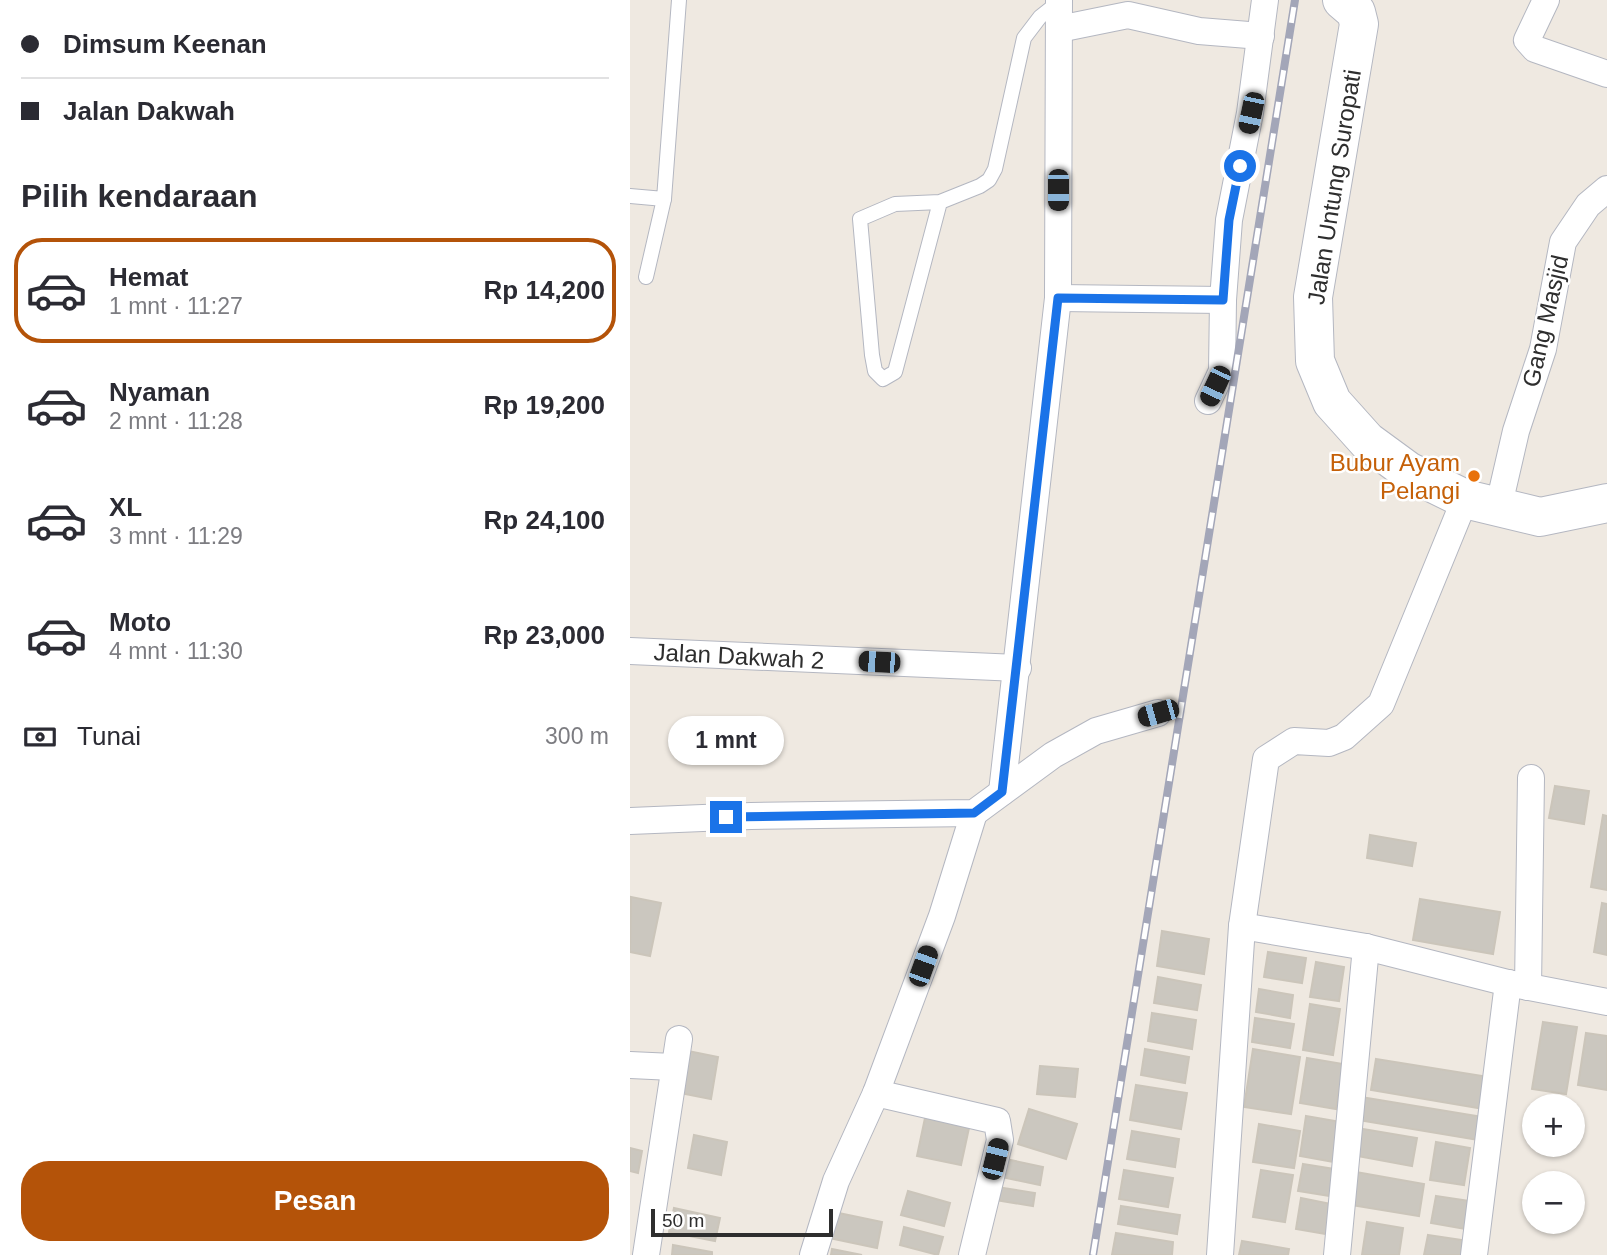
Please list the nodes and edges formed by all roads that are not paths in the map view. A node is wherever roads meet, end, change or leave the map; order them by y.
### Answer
1 (679, 0) edge
2 (1265, 0) edge
3 (1546, 0) edge
4 (1059, 1) edge
5 (1353, 4) edge
6 (1059, 29) junction
7 (1261, 36) junction
8 (1607, 74) edge
9 (1607, 189) edge
10 (630, 196) edge
11 (664, 199) junction
12 (940, 202) junction
13 (646, 276) dead end
14 (1058, 298) junction
15 (1223, 300) junction
16 (1208, 401) dead end
17 (1607, 503) edge
18 (1482, 504) junction
19 (630, 651) edge
20 (1018, 668) junction
21 (1158, 713) dead end
22 (1531, 778) dead end
23 (1002, 792) junction
24 (974, 813) junction
25 (630, 821) edge
26 (1242, 926) junction
27 (1366, 947) junction
28 (1518, 985) junction
29 (1607, 1002) edge
30 (680, 1039) dead end
31 (630, 1065) edge
32 (673, 1068) junction
33 (876, 1093) junction
34 (646, 1255) edge
35 (813, 1255) edge
36 (972, 1255) edge
37 (1220, 1255) edge
38 (1337, 1255) edge
39 (1474, 1255) edge

1 - 11 lane
2 - 7 street
3 - 8 street
4 - 6 street
4 - 12 lane
5 - 18 main road, Jalan Untung Suropati
6 - 7 street
6 - 14 street
7 - 15 street
9 - 18 street, Gang Masjid
10 - 11 lane
11 - 13 lane
12 - 12 lane
14 - 15 street
14 - 20 street
15 - 16 street
17 - 18 main road, Jalan Untung Suropati
18 - 26 street, Gang Masjid
19 - 20 street, Jalan Dakwah 2
20 - 23 street
21 - 23 street
22 - 28 street
23 - 24 street
24 - 25 street
24 - 33 street
26 - 27 street
26 - 37 street
27 - 28 street
27 - 38 street
28 - 29 street
28 - 39 street
30 - 32 street
31 - 32 street
32 - 34 street
33 - 35 street
33 - 36 street

